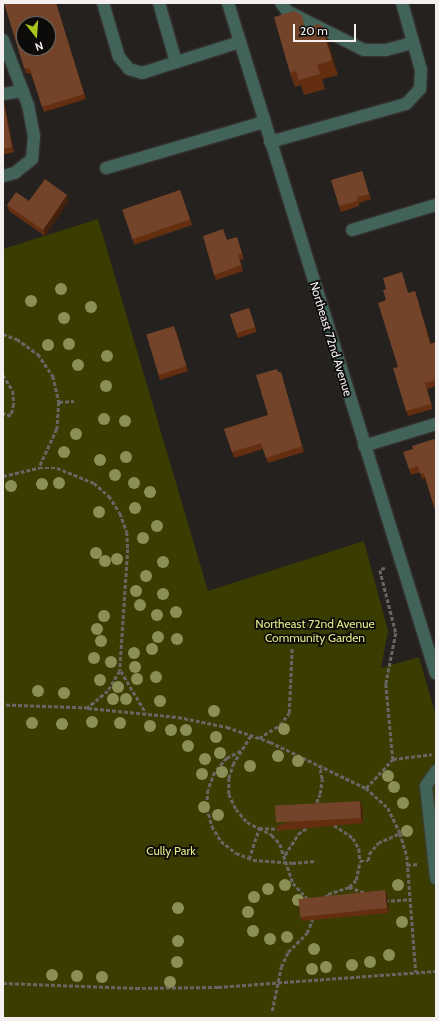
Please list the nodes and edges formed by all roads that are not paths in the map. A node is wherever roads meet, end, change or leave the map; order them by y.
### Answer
1 (103, 3) edge
2 (159, 3) edge
3 (230, 3) edge
4 (281, 3) edge
5 (402, 3) edge
6 (3, 40) edge
7 (240, 42) junction
8 (413, 43) junction
9 (176, 62) junction
10 (23, 91) junction
11 (3, 94) edge
12 (264, 122) junction
13 (270, 142) junction
14 (106, 168) dead end
15 (3, 176) edge
16 (436, 205) edge
17 (352, 230) dead end
18 (436, 424) edge
19 (364, 446) junction
20 (436, 674) edge
21 (436, 771) edge
22 (436, 878) edge

1 - 9 street
2 - 9 street
3 - 7 street, Northeast 72nd Avenue
4 - 8 street
5 - 8 street
6 - 10 street
7 - 9 street
7 - 12 street, Northeast 72nd Avenue
8 - 13 street
10 - 11 street
10 - 15 street
12 - 13 street, Northeast 72nd Avenue
12 - 14 street
13 - 19 street, Northeast 72nd Avenue
16 - 17 street
18 - 19 street
19 - 20 street, Northeast 72nd Avenue
21 - 22 street

